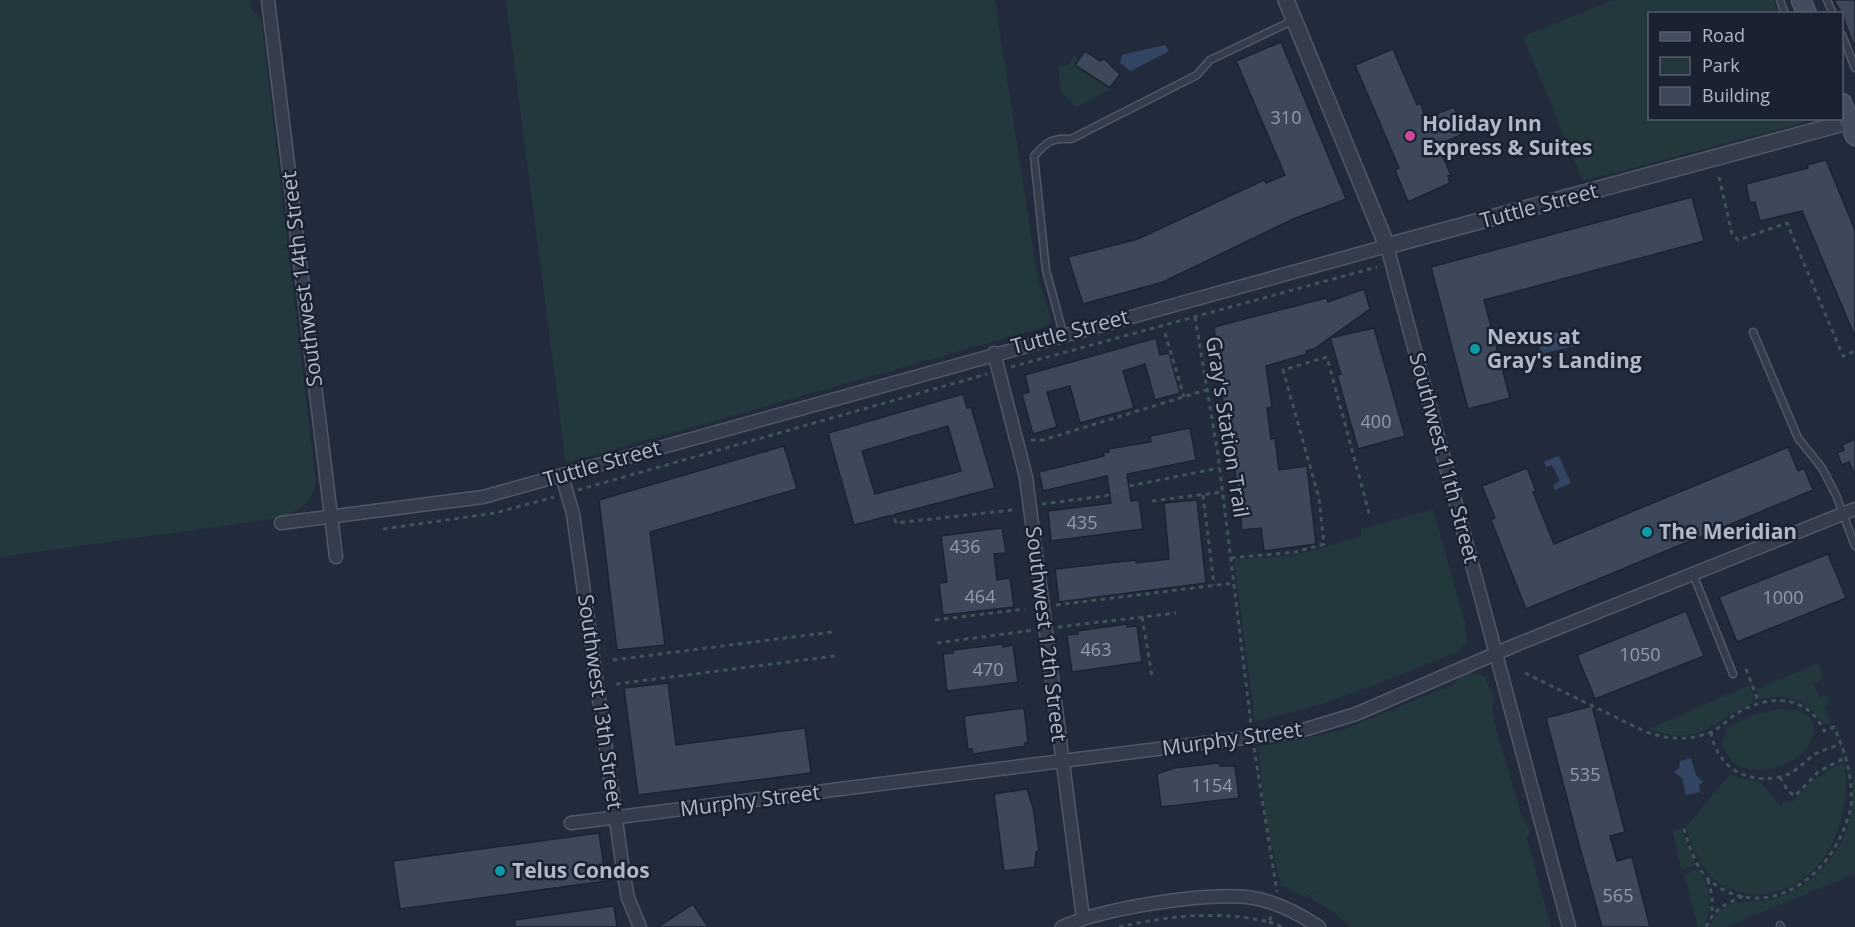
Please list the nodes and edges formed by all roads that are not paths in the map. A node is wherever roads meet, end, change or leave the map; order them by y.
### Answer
1 (268, 0) edge
2 (1286, 0) edge
3 (1294, 19) junction
4 (1843, 38) edge
5 (1855, 68) edge
6 (1843, 106) edge
7 (1850, 124) edge
8 (1387, 246) junction
9 (1753, 332) dead end
10 (1064, 333) junction
11 (994, 353) junction
12 (562, 476) junction
13 (1849, 511) edge
14 (331, 517) junction
15 (281, 523) dead end
16 (1855, 546) edge
17 (336, 557) dead end
18 (1693, 574) junction
19 (1496, 654) junction
20 (1733, 674) dead end
21 (1062, 762) junction
22 (616, 817) junction
23 (571, 823) dead end
24 (1083, 918) junction
25 (640, 927) edge
26 (1062, 927) edge
27 (1319, 927) edge
28 (1569, 927) edge

1 - 14 street, Southwest 14th Street
2 - 3 street, Southwest 11th Street
3 - 8 street, Southwest 11th Street
3 - 10 lane
4 - 5 lane
6 - 7 main road
7 - 8 street, Tuttle Street
8 - 10 street, Tuttle Street
8 - 19 street, Southwest 11th Street
9 - 13 lane
10 - 11 street, Tuttle Street
11 - 12 street, Tuttle Street
11 - 21 street, Southwest 12th Street
12 - 14 street, Tuttle Street
12 - 22 street, Southwest 13th Street
13 - 16 lane
13 - 18 street, Murphy Street
14 - 15 street, Tuttle Street
14 - 17 street, Southwest 14th Street
18 - 19 street, Murphy Street
18 - 20 lane
19 - 21 street, Murphy Street
19 - 28 street, Southwest 11th Street
21 - 22 street, Murphy Street
21 - 24 street, Southwest 12th Street
22 - 23 street, Murphy Street
22 - 25 street, Southwest 13th Street
24 - 26 street
24 - 27 street

